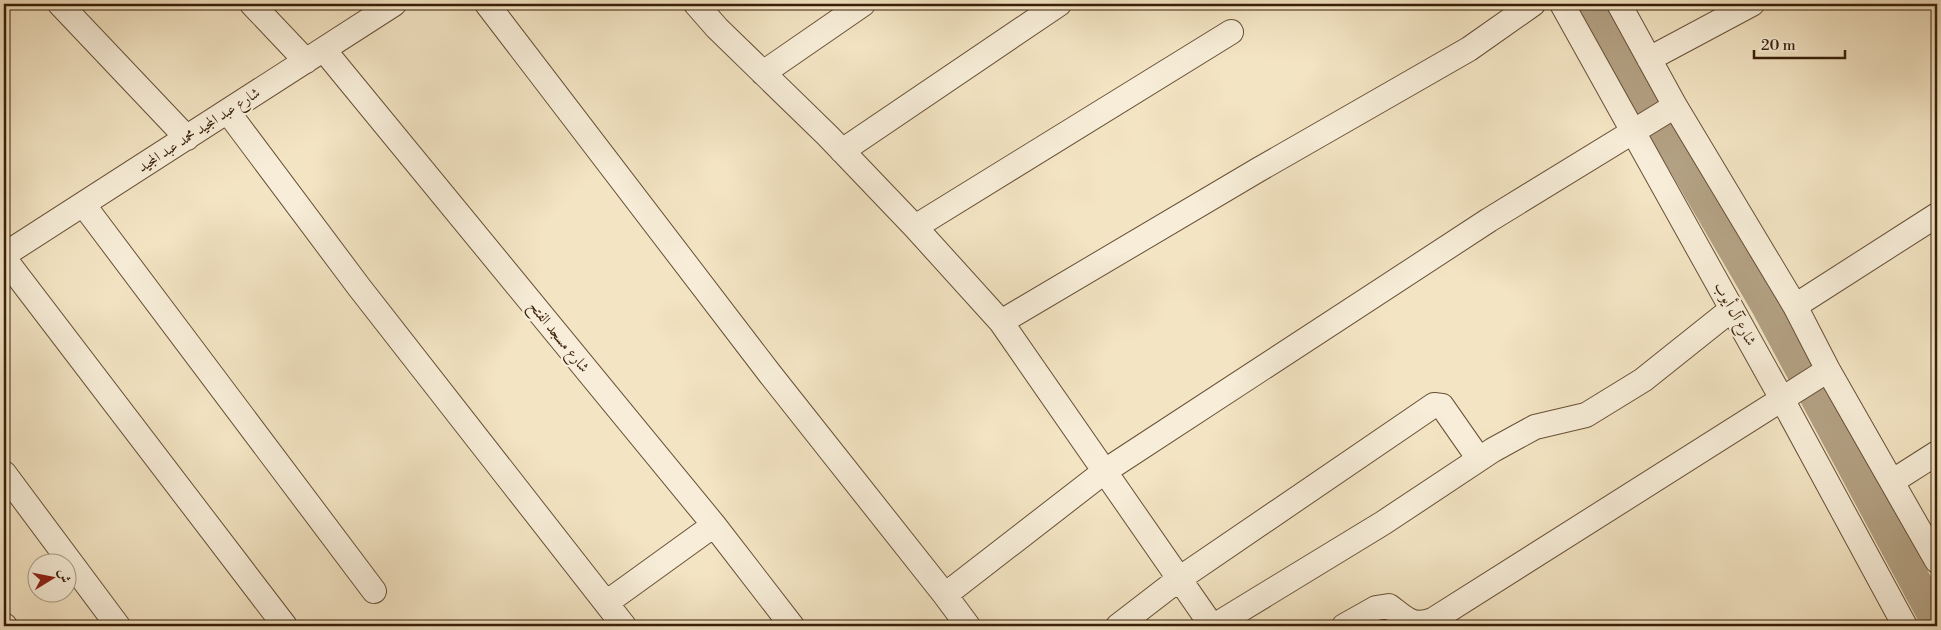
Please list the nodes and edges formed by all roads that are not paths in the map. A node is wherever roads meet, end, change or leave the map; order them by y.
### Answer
1 (60, 4) edge
2 (252, 4) edge
3 (487, 4) edge
4 (696, 4) edge
5 (863, 4) edge
6 (1059, 4) edge
7 (1533, 4) edge
8 (1562, 4) edge
9 (1619, 4) edge
10 (1752, 4) edge
11 (391, 5) edge
12 (1232, 32) dead end
13 (315, 55) junction
14 (1649, 59) junction
15 (763, 73) junction
16 (228, 112) junction
17 (1654, 118) junction
18 (188, 138) junction
19 (842, 151) junction
20 (83, 204) junction
21 (1937, 215) edge
22 (915, 227) junction
23 (4, 257) edge
24 (1795, 306) junction
25 (1732, 310) junction
26 (1001, 322) junction
27 (1805, 385) junction
28 (1937, 452) edge
29 (1479, 459) junction
30 (1105, 471) junction
31 (4, 473) edge
32 (1892, 480) junction
33 (714, 525) junction
34 (1937, 561) edge
35 (1179, 578) junction
36 (374, 591) dead end
37 (945, 594) junction
38 (606, 603) junction
39 (118, 626) edge
40 (285, 626) edge
41 (624, 626) edge
42 (792, 626) edge
43 (968, 626) edge
44 (1118, 626) edge
45 (1213, 626) edge
46 (1344, 626) edge
47 (1905, 626) edge

1 - 18 street
2 - 13 street, شارع مسجد الفتح
3 - 37 street
4 - 15 street
5 - 15 street
6 - 19 street
7 - 26 street
8 - 17 street, شارع آل أيوب
9 - 14 street, شارع آل أيوب
10 - 14 street
11 - 13 street, شارع عبد المجيد محمد عبد المجيد
12 - 22 street
13 - 16 street, شارع عبد المجيد محمد عبد المجيد
13 - 33 street, شارع مسجد الفتح
14 - 17 street, شارع آل أيوب
15 - 19 street
16 - 18 street, شارع عبد المجيد محمد عبد المجيد
16 - 38 street
17 - 24 street, شارع آل أيوب
17 - 25 street, شارع آل أيوب
17 - 30 street
18 - 20 street, شارع عبد المجيد محمد عبد المجيد
19 - 22 street
20 - 23 street, شارع عبد المجيد محمد عبد المجيد
20 - 36 street
21 - 24 street
22 - 26 street
23 - 40 street
24 - 27 street, شارع آل أيوب
25 - 27 street, شارع آل أيوب
25 - 29 street
26 - 30 street
27 - 32 street, شارع آل أيوب
27 - 46 street
27 - 47 street, شارع آل أيوب
28 - 32 street
29 - 35 street
29 - 45 street
30 - 35 street
30 - 37 street
31 - 39 street
32 - 34 street, شارع آل أيوب
33 - 38 street
33 - 42 street, شارع مسجد الفتح
35 - 44 street
35 - 45 street
37 - 43 street
38 - 41 street

